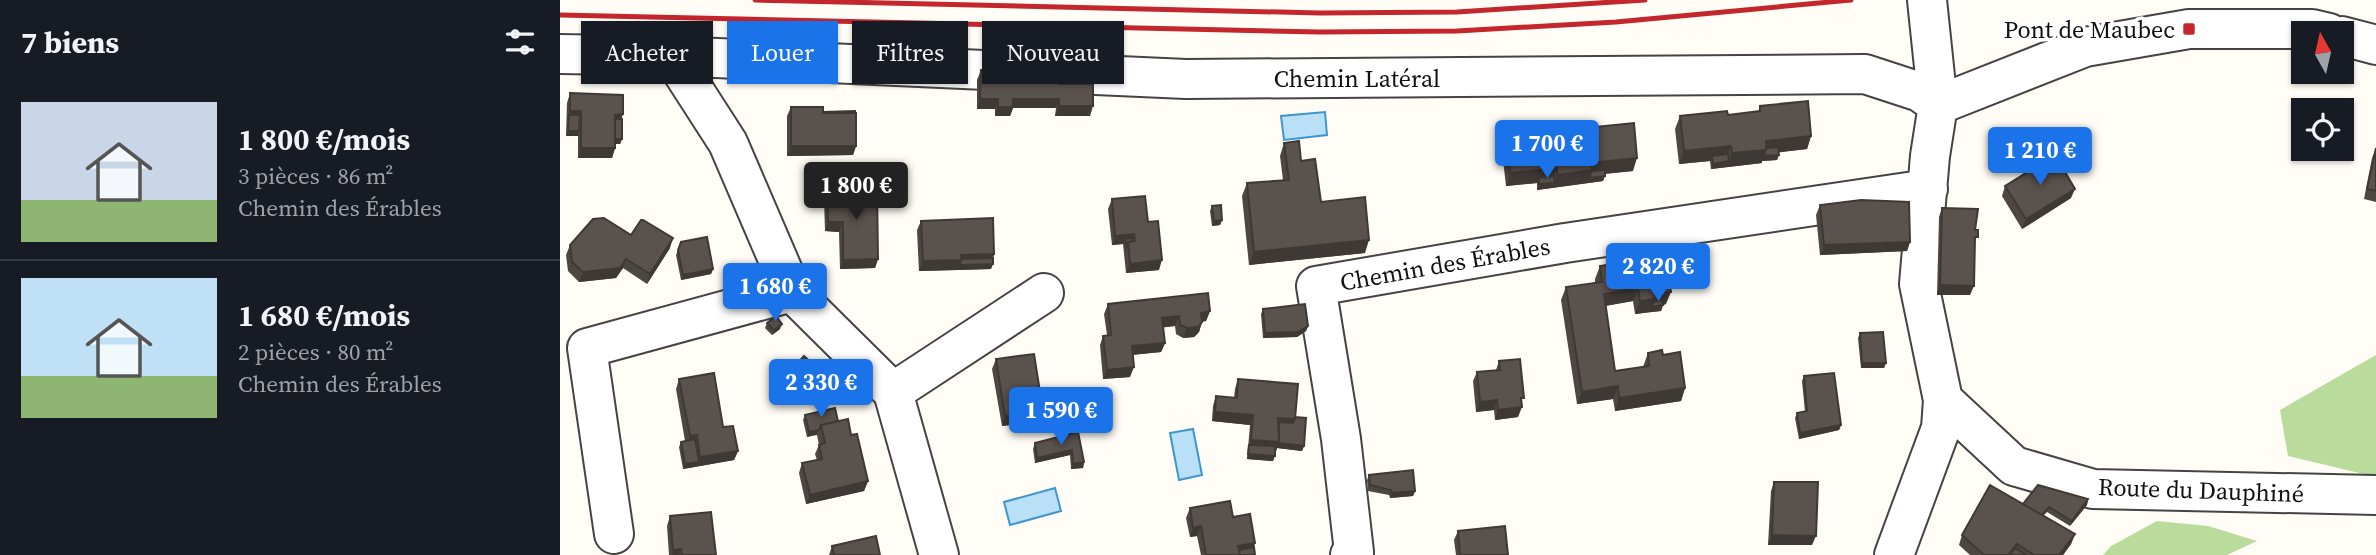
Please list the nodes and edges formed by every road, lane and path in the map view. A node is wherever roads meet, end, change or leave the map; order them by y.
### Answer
1 (1927, 0) edge
2 (2291, 29) edge
3 (2354, 39) edge
4 (2376, 45) edge
5 (560, 54) edge
6 (581, 54) edge
7 (713, 58) edge
8 (690, 84) edge
9 (1938, 105) junction
10 (1928, 189) junction
11 (792, 292) junction
12 (1044, 293) dead end
13 (893, 393) junction
14 (1943, 400) junction
15 (2376, 495) edge
16 (614, 534) dead end
17 (939, 555) edge
18 (1350, 555) edge
19 (1894, 555) edge

1 - 9 street
2 - 9 street
3 - 4 street
5 - 6 street, Chemin Latéral
7 - 9 street, Chemin Latéral
8 - 11 street
9 - 10 street
10 - 14 street
10 - 18 street, Chemin des Érables
11 - 13 street
11 - 16 street
12 - 13 street
13 - 17 street
14 - 15 street, Route du Dauphiné
14 - 19 street

